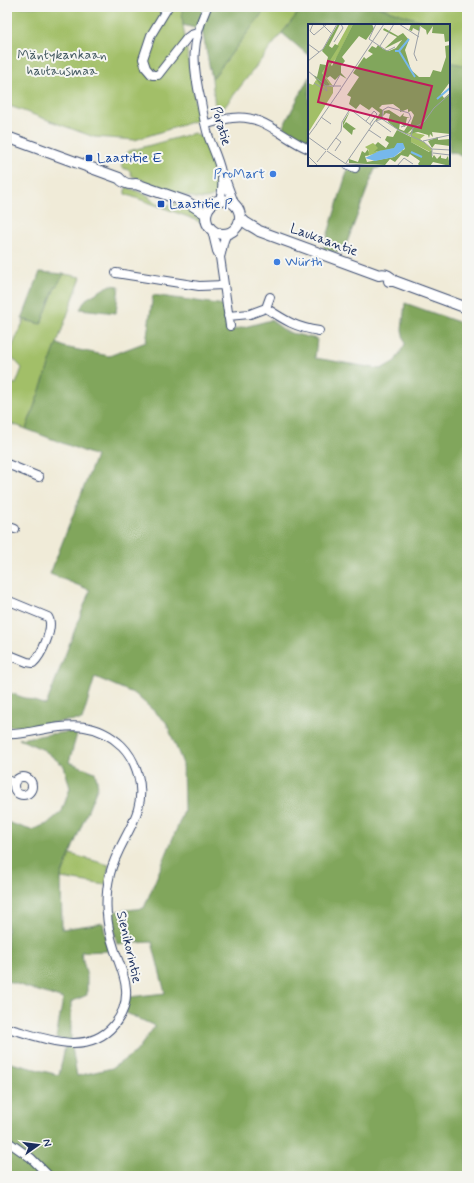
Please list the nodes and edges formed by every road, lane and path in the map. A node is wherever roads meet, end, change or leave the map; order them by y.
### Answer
1 (168, 7) edge
2 (208, 7) edge
3 (198, 33) junction
4 (201, 104) junction
5 (208, 123) junction
6 (7, 137) edge
7 (308, 149) edge
8 (217, 155) junction
9 (222, 174) junction
10 (216, 201) junction
11 (187, 202) junction
12 (234, 203) junction
13 (206, 214) junction
14 (241, 218) junction
15 (212, 230) junction
16 (259, 231) junction
17 (230, 233) junction
18 (220, 257) junction
19 (116, 273) dead end
20 (224, 285) junction
21 (270, 297) dead end
22 (266, 308) junction
23 (467, 308) edge
24 (228, 316) junction
25 (230, 326) dead end
26 (318, 331) dead end
27 (7, 464) edge
28 (39, 477) dead end
29 (7, 526) edge
30 (15, 529) dead end
31 (7, 600) edge
32 (7, 654) edge
33 (7, 734) edge
34 (7, 1028) edge
35 (7, 1141) edge
36 (50, 1176) edge

1 - 3 street
2 - 3 street, Poratie
3 - 4 street, Poratie
4 - 5 street, Poratie
4 - 8 street, Poratie
5 - 7 street
5 - 8 street, Poratie
6 - 11 main road
8 - 9 street, Poratie
9 - 10 street, Poratie
9 - 12 street, Poratie
10 - 11 main road
10 - 12 main road
10 - 13 main road
11 - 13 main road
12 - 14 main road
13 - 15 main road
14 - 16 main road, Laukaantie
14 - 17 main road
15 - 17 main road
15 - 18 street
16 - 17 main road, Laukaantie
16 - 23 main road, Laukaantie
17 - 18 street
18 - 20 street
19 - 20 street
20 - 24 street
21 - 22 street
22 - 24 street
22 - 26 street
24 - 25 street
27 - 28 street
29 - 30 street
31 - 32 street
33 - 34 street, Sienikorintie
35 - 36 street

